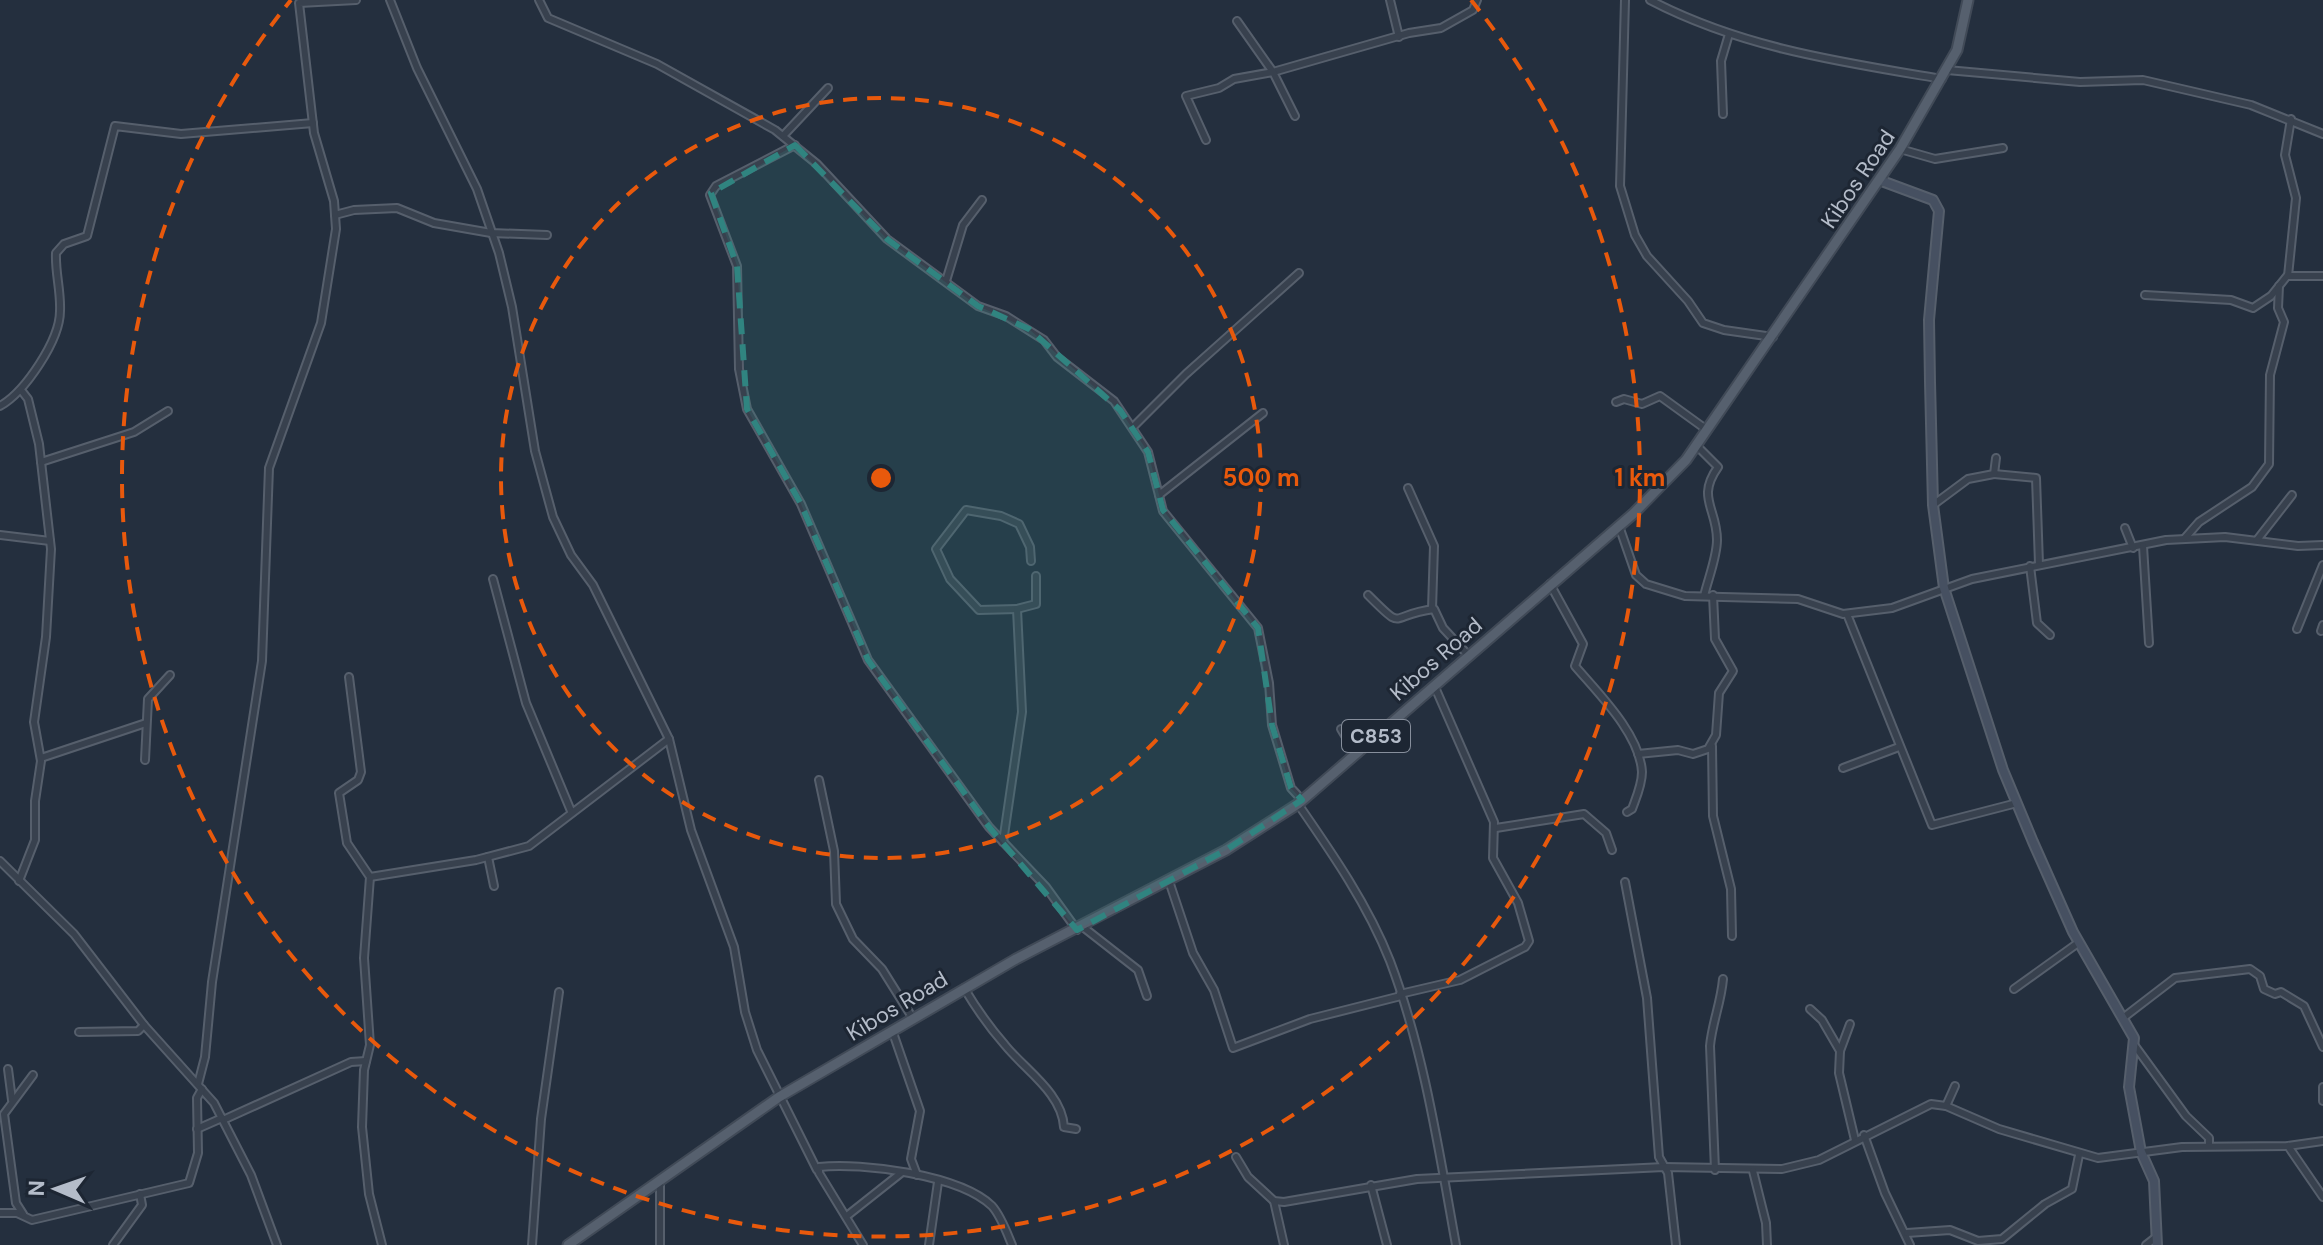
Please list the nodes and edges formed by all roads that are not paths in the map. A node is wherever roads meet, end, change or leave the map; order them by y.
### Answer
1 (356, 0) edge
2 (390, 0) edge
3 (539, 0) edge
4 (1390, 0) edge
5 (1477, 0) edge
6 (1625, 0) edge
7 (1650, 0) edge
8 (1968, 0) edge
9 (298, 1) edge
10 (1237, 21) dead end
11 (1729, 34) junction
12 (1399, 37) junction
13 (1273, 72) junction
14 (1944, 75) junction
15 (828, 88) dead end
16 (1723, 114) dead end
17 (1295, 116) dead end
18 (2291, 119) junction
19 (313, 123) junction
20 (2323, 134) edge
21 (783, 136) junction
22 (1206, 140) dead end
23 (795, 145) junction
24 (2003, 148) dead end
25 (1900, 149) junction
26 (1879, 180) junction
27 (982, 200) dead end
28 (335, 215) junction
29 (491, 233) junction
30 (547, 235) dead end
31 (1299, 273) dead end
32 (2288, 276) junction
33 (2323, 276) edge
34 (946, 281) junction
35 (2279, 286) junction
36 (2145, 295) dead end
37 (1773, 337) junction
38 (21, 390) junction
39 (1616, 402) dead end
40 (0, 406) edge
41 (168, 411) dead end
42 (1263, 413) dead end
43 (1133, 427) junction
44 (1707, 430) junction
45 (1696, 445) junction
46 (1996, 458) dead end
47 (41, 462) junction
48 (1994, 474) junction
49 (1408, 488) dead end
50 (1159, 495) junction
51 (2292, 495) dead end
52 (1933, 505) junction
53 (1619, 526) junction
54 (2125, 528) dead end
55 (0, 535) edge
56 (2185, 538) junction
57 (2257, 540) junction
58 (50, 541) junction
59 (2323, 545) edge
60 (2143, 546) junction
61 (2133, 548) junction
62 (1031, 561) dead end
63 (2039, 564) junction
64 (2323, 565) edge
65 (2030, 566) junction
66 (1036, 576) dead end
67 (493, 579) dead end
68 (1550, 584) junction
69 (1944, 588) junction
70 (1368, 595) dead end
71 (1713, 595) junction
72 (1704, 596) junction
73 (1017, 609) junction
74 (1432, 609) junction
75 (1847, 614) junction
76 (2297, 629) dead end
77 (2050, 635) dead end
78 (2149, 643) dead end
79 (1468, 655) junction
80 (170, 675) dead end
81 (349, 677) dead end
82 (1434, 685) junction
83 (146, 723) junction
84 (1341, 729) dead end
85 (669, 739) junction
86 (1712, 745) junction
87 (1899, 747) junction
88 (1356, 754) junction
89 (1638, 754) junction
90 (41, 758) junction
91 (145, 760) dead end
92 (1843, 768) dead end
93 (819, 780) dead end
94 (1300, 802) junction
95 (2017, 803) junction
96 (571, 811) junction
97 (1627, 812) dead end
98 (1496, 828) junction
99 (1003, 842) junction
100 (1612, 850) dead end
101 (488, 857) junction
102 (0, 861) edge
103 (370, 877) junction
104 (19, 881) junction
105 (1169, 881) junction
106 (1625, 882) dead end
107 (494, 886) dead end
108 (1080, 928) junction
109 (1732, 936) dead end
110 (2078, 943) junction
111 (1723, 979) dead end
112 (964, 988) junction
113 (2014, 989) dead end
114 (559, 992) dead end
115 (1400, 995) junction
116 (1147, 996) dead end
117 (1810, 1009) dead end
118 (912, 1017) junction
119 (2123, 1018) junction
120 (1850, 1024) dead end
121 (144, 1025) junction
122 (891, 1030) junction
123 (79, 1032) dead end
124 (2135, 1046) junction
125 (2323, 1047) edge
126 (1840, 1051) junction
127 (366, 1061) junction
128 (8, 1069) dead end
129 (33, 1075) dead end
130 (200, 1086) junction
131 (1955, 1086) dead end
132 (2323, 1087) edge
133 (779, 1097) junction
134 (12, 1100) junction
135 (2323, 1101) edge
136 (1946, 1106) junction
137 (222, 1119) junction
138 (197, 1129) junction
139 (1076, 1129) dead end
140 (1864, 1135) junction
141 (1855, 1140) junction
142 (2323, 1141) edge
143 (2209, 1146) junction
144 (2288, 1146) junction
145 (2141, 1152) junction
146 (2079, 1155) junction
147 (1236, 1157) dead end
148 (1664, 1167) junction
149 (817, 1170) junction
150 (1715, 1170) junction
151 (1753, 1171) junction
152 (902, 1173) junction
153 (917, 1175) junction
154 (1444, 1180) junction
155 (938, 1182) junction
156 (660, 1183) junction
157 (1371, 1185) junction
158 (140, 1194) junction
159 (2323, 1197) edge
160 (1274, 1201) junction
161 (0, 1213) edge
162 (848, 1215) junction
163 (26, 1217) junction
164 (1907, 1233) junction
165 (2156, 1242) edge
166 (113, 1245) edge
167 (277, 1245) edge
168 (382, 1245) edge
169 (532, 1245) edge
170 (568, 1245) edge
171 (660, 1245) edge
172 (863, 1245) edge
173 (929, 1245) edge
174 (1012, 1245) edge
175 (1284, 1245) edge
176 (1387, 1245) edge
177 (1456, 1245) edge
178 (1676, 1245) edge
179 (1767, 1245) edge
180 (1910, 1245) edge
181 (2146, 1245) edge

1 - 9 street
2 - 29 street
3 - 21 street
4 - 12 street
5 - 12 street
6 - 37 street
7 - 11 street
8 - 14 main road, Kibos Road / C853
9 - 19 street
10 - 13 street
11 - 14 street
11 - 16 street
12 - 13 street
13 - 17 street
13 - 22 street
14 - 18 street
14 - 25 main road, Kibos Road / C853
15 - 21 street
18 - 20 street
18 - 32 street
19 - 28 street
19 - 38 street
21 - 23 street
23 - 34 street
23 - 99 street
24 - 25 street
25 - 26 main road, Kibos Road / C853
26 - 37 main road, Kibos Road / C853
26 - 52 street
27 - 34 street
28 - 29 street
28 - 130 street
29 - 30 street
29 - 85 street
31 - 43 street
32 - 33 street
32 - 35 street
34 - 43 street
35 - 36 street
35 - 56 street
37 - 44 main road, Kibos Road / C853
38 - 40 street
38 - 47 street
39 - 44 street
41 - 47 street
42 - 50 street
43 - 50 street
44 - 45 main road, Kibos Road / C853
45 - 53 main road, Kibos Road / C853
45 - 72 street
46 - 48 street
47 - 58 street
48 - 52 street
48 - 63 street
49 - 74 street
50 - 94 street
51 - 57 street
52 - 69 street
53 - 68 main road, Kibos Road / C853
53 - 72 street
54 - 61 street
55 - 58 street
56 - 57 street
56 - 60 street
57 - 59 street
58 - 90 street
60 - 61 street
60 - 78 street
61 - 63 street
62 - 73 street
63 - 65 street
64 - 76 street
65 - 69 street
65 - 77 street
66 - 73 street
67 - 96 street
68 - 79 main road, Kibos Road / C853
68 - 89 street
69 - 75 street
69 - 95 street
70 - 74 street
71 - 72 street
71 - 75 street
71 - 86 street
73 - 99 street
74 - 79 street
75 - 87 street
79 - 82 main road, Kibos Road / C853
80 - 83 street
81 - 103 street
82 - 88 main road, Kibos Road / C853
82 - 98 street
83 - 90 street
83 - 91 street
84 - 88 street
85 - 96 street
85 - 133 street
86 - 89 street
86 - 109 street
87 - 92 street
87 - 95 street
88 - 94 main road, Kibos Road / C853
89 - 97 street
90 - 104 street
93 - 118 street
94 - 105 main road, Kibos Road / C853
94 - 115 street
95 - 110 street
96 - 101 street
98 - 100 street
98 - 115 street
99 - 108 street
101 - 103 street
101 - 107 street
102 - 104 street
103 - 127 street
104 - 121 street
105 - 108 main road, Kibos Road / C853
105 - 115 street
106 - 148 street
108 - 112 main road, Kibos Road / C853
108 - 116 street
110 - 113 street
110 - 119 street
111 - 150 street
112 - 118 main road, Kibos Road / C853
112 - 139 street
114 - 169 street
115 - 154 street
117 - 126 street
118 - 122 main road, Kibos Road / C853
119 - 124 street
119 - 125 street
120 - 126 street
121 - 123 street
121 - 130 street
122 - 133 main road, Kibos Road / C853
122 - 153 street
124 - 143 street
124 - 145 street
126 - 141 street
127 - 137 street
127 - 168 street
128 - 134 street
129 - 134 street
130 - 137 street
130 - 138 street
131 - 136 street
132 - 135 street
133 - 149 street
133 - 156 main road, Kibos Road / C853
134 - 163 street
136 - 140 street
136 - 146 street
137 - 138 street
137 - 167 street
138 - 158 street
140 - 141 street
140 - 164 street
141 - 151 street
142 - 144 street
143 - 144 street
143 - 145 street
144 - 159 street
145 - 146 street
145 - 165 street
146 - 164 street
147 - 160 street
148 - 150 street
148 - 154 street
148 - 178 street
149 - 152 street
149 - 162 street
150 - 151 street
151 - 179 street
152 - 153 street
152 - 162 street
153 - 155 street
154 - 157 street
154 - 177 street
155 - 173 street
155 - 174 street
156 - 170 main road, Kibos Road / C853
156 - 171 street
157 - 160 street
157 - 176 street
158 - 163 street
158 - 166 street
160 - 175 street
161 - 163 street
162 - 172 street
164 - 180 street
165 - 181 street

